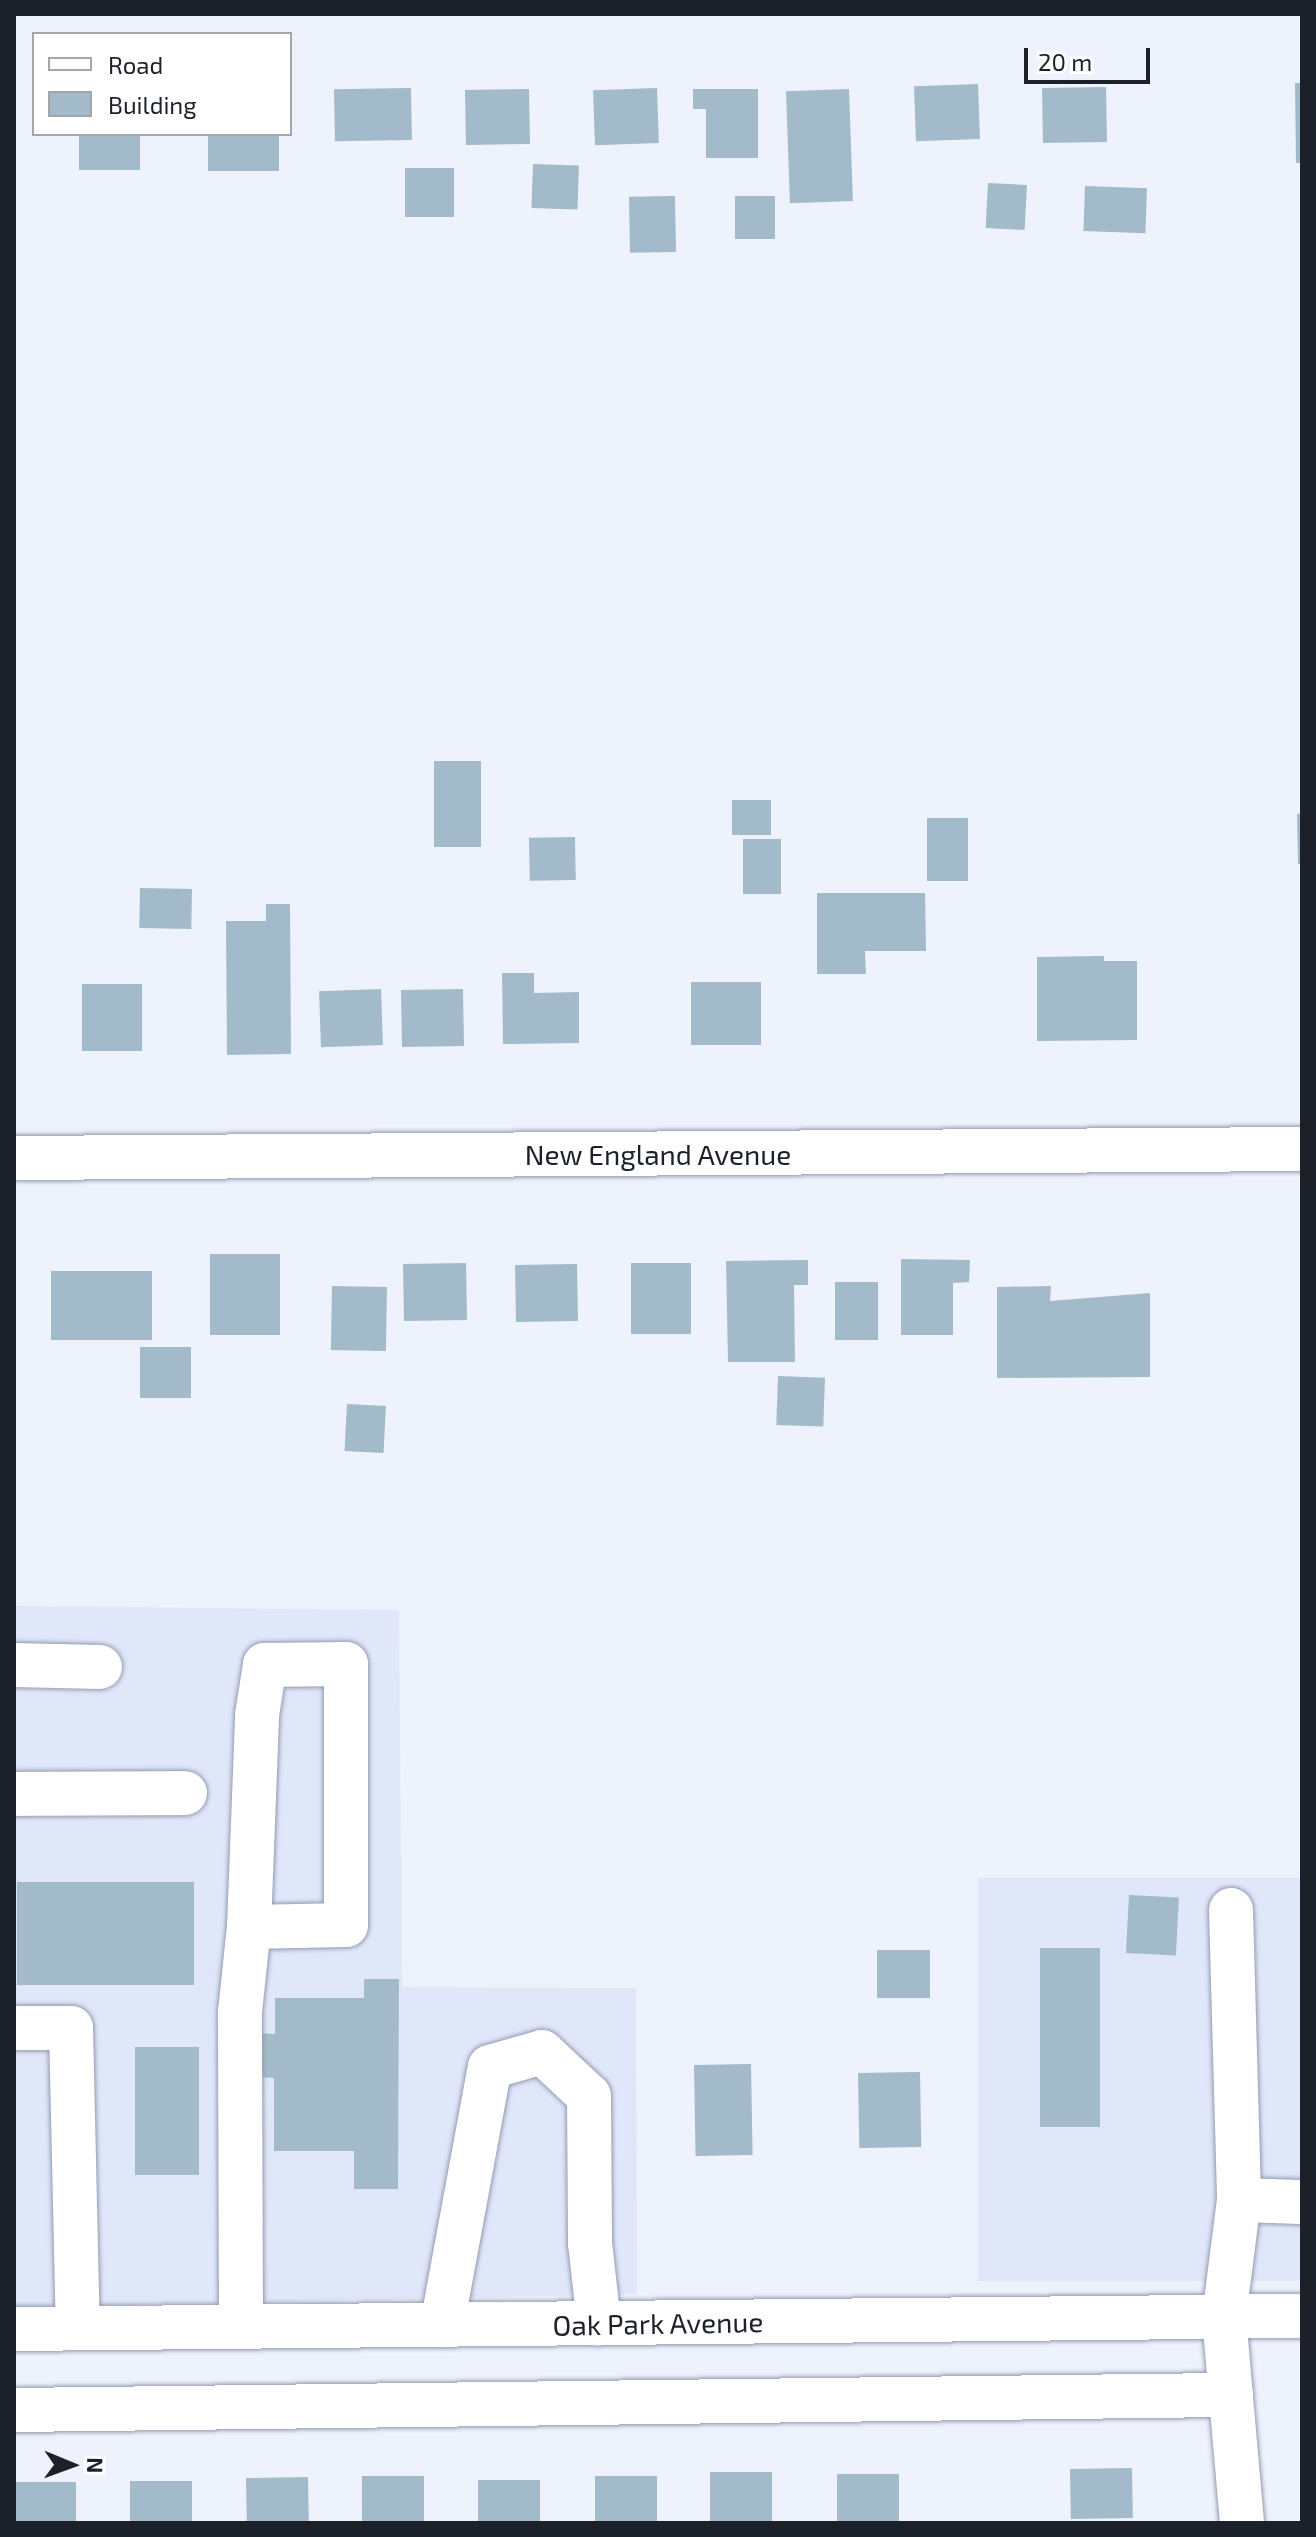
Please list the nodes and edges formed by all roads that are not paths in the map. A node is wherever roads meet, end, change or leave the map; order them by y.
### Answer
1 (1302, 1149) edge
2 (14, 1158) edge
3 (14, 1665) edge
4 (100, 1667) dead end
5 (185, 1793) dead end
6 (14, 1794) edge
7 (1231, 1910) dead end
8 (249, 1927) junction
9 (14, 2028) edge
10 (1239, 2200) junction
11 (1302, 2202) edge
12 (1302, 2316) edge
13 (1224, 2317) junction
14 (599, 2323) junction
15 (442, 2325) junction
16 (241, 2326) junction
17 (78, 2328) junction
18 (14, 2329) edge
19 (1231, 2395) junction
20 (14, 2410) edge
21 (1242, 2523) edge

1 - 2 street, New England Avenue
3 - 4 street
5 - 6 street
7 - 10 street
8 - 8 street
8 - 16 street
9 - 17 street
10 - 11 street
10 - 13 street
12 - 13 street, Oak Park Avenue
13 - 14 street, Oak Park Avenue
13 - 19 street
14 - 15 street, Oak Park Avenue
14 - 15 street
15 - 16 street, Oak Park Avenue
16 - 17 street, Oak Park Avenue
17 - 18 street, Oak Park Avenue
19 - 20 street
19 - 21 street

